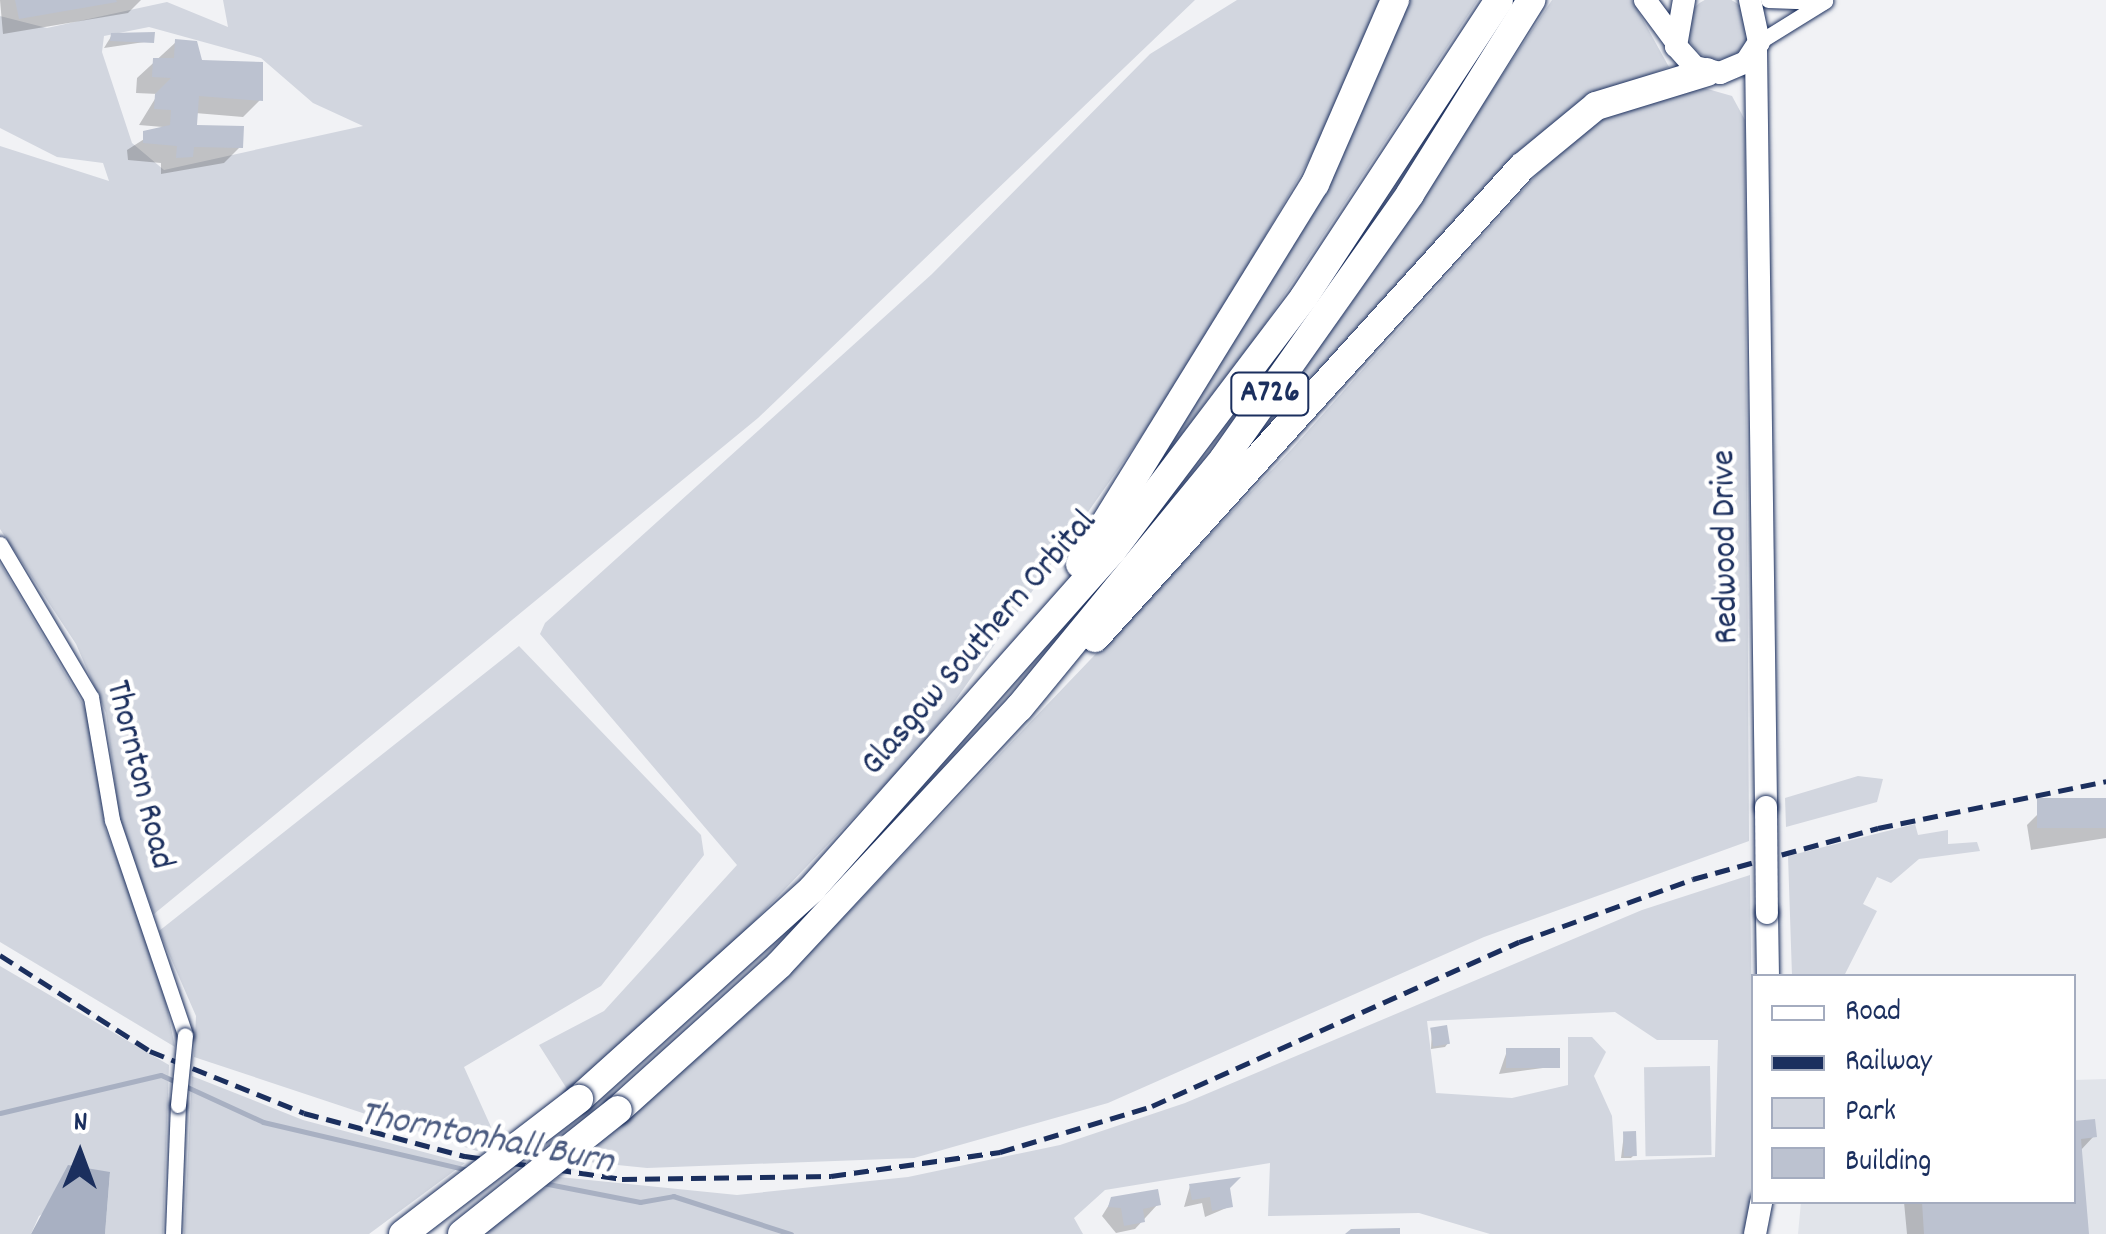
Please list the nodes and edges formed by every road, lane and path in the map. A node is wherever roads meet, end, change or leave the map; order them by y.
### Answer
1 (1395, 0) edge
2 (1499, 0) edge
3 (1531, 0) edge
4 (1645, 0) edge
5 (1684, 0) edge
6 (1750, 0) edge
7 (1768, 0) edge
8 (1827, 1) edge
9 (1674, 38) junction
10 (1758, 46) junction
11 (1714, 72) junction
12 (1755, 117) junction
13 (0, 544) edge
14 (1001, 681) junction
15 (1019, 708) junction
16 (1768, 974) edge
17 (1761, 1204) edge
18 (172, 1234) edge
19 (404, 1234) edge
20 (462, 1234) edge
21 (1756, 1234) edge

1 - 14 highway, A726
2 - 14 highway, Glasgow Southern Orbital / A726
3 - 15 highway, Glasgow Southern Orbital / A726
4 - 9 street
5 - 9 street
6 - 10 street, Redwood Drive
7 - 8 street
8 - 10 street
9 - 11 street
10 - 11 street
10 - 12 street, Redwood Drive
11 - 12 street
11 - 15 highway, A726
12 - 16 street, Redwood Drive, bridge
13 - 18 street, Thornton Road, bridge
14 - 19 highway, Glasgow Southern Orbital / A726, bridge
15 - 20 highway, Glasgow Southern Orbital / A726, bridge
17 - 21 street

